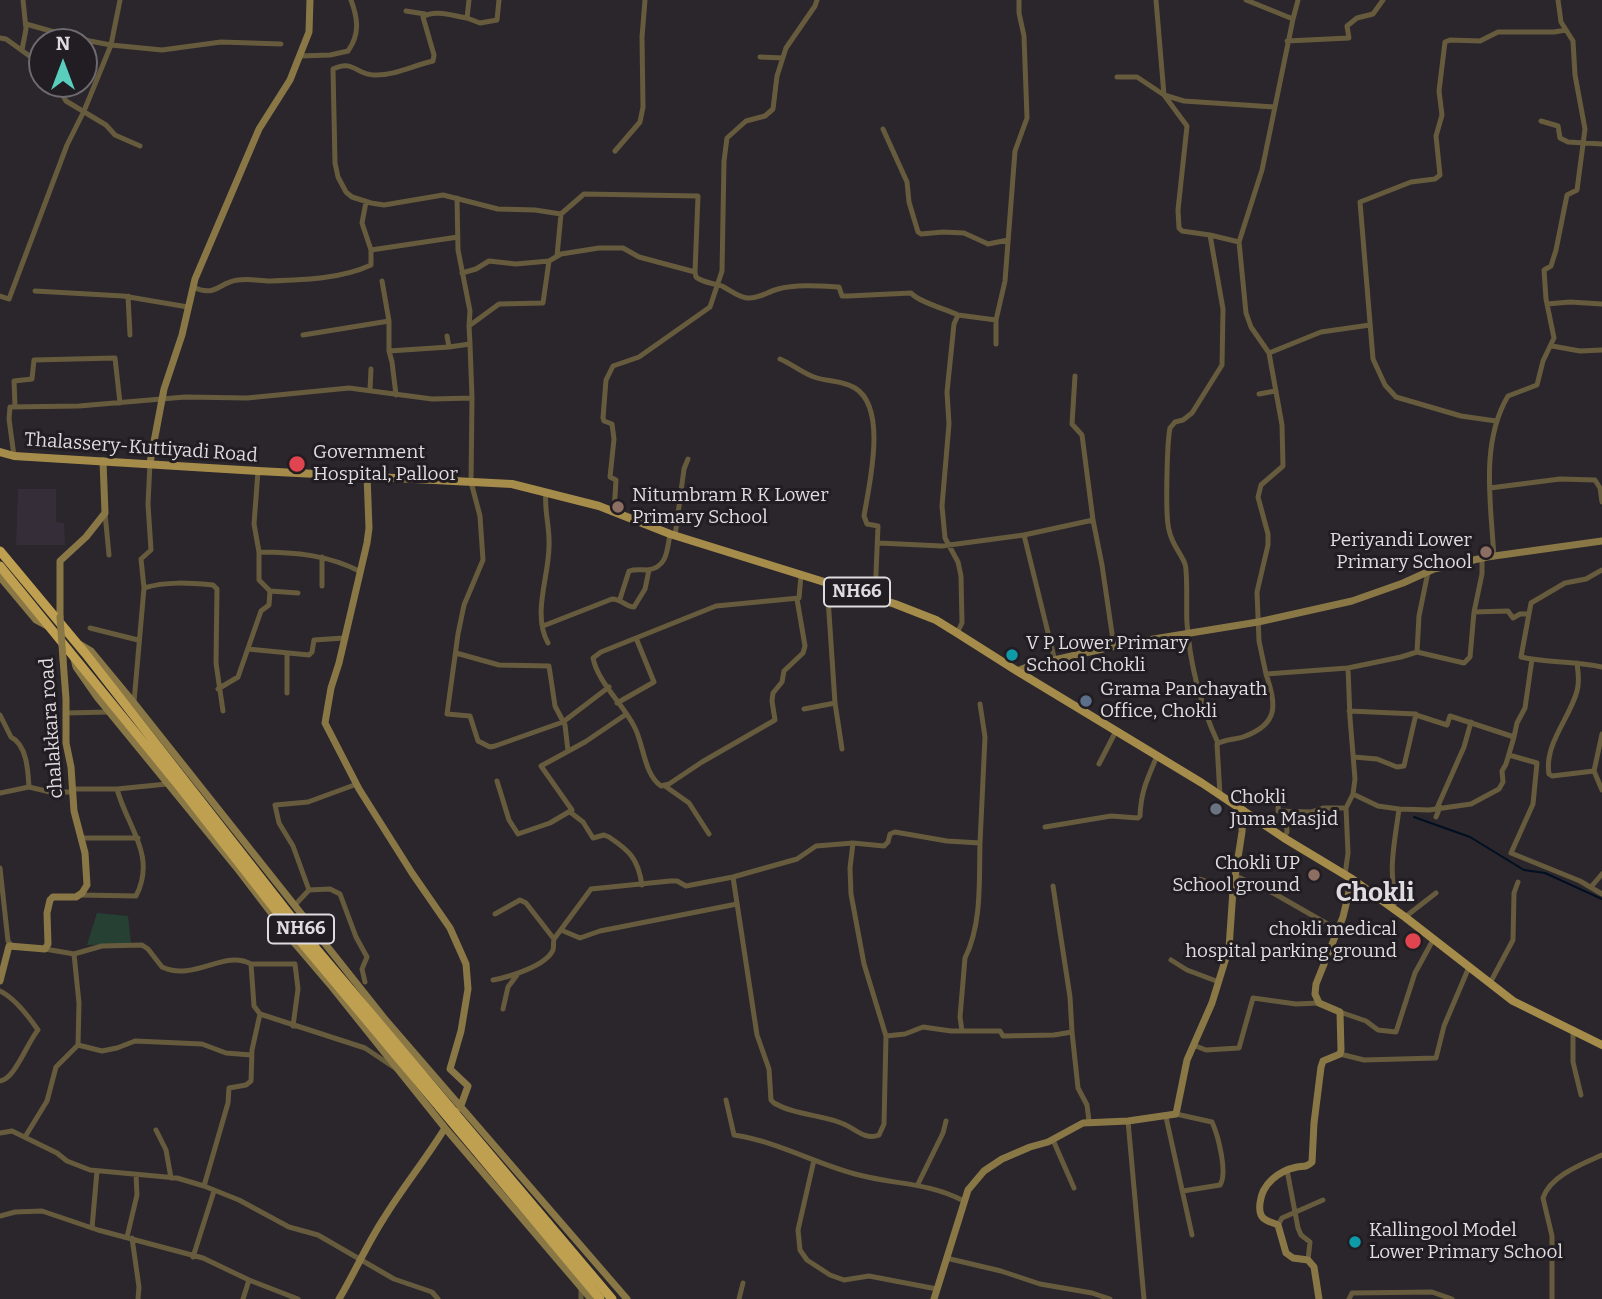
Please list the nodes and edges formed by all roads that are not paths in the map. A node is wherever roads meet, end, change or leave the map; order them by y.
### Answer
1 (23, 0) edge
2 (120, 0) edge
3 (310, 0) edge
4 (351, 0) edge
5 (469, 0) edge
6 (499, 0) edge
7 (645, 0) edge
8 (817, 0) edge
9 (1019, 0) edge
10 (1156, 0) edge
11 (1246, 0) edge
12 (1298, 0) edge
13 (1383, 0) edge
14 (1558, 0) edge
15 (406, 10) dead end
16 (425, 14) junction
17 (467, 18) junction
18 (1293, 19) junction
19 (26, 24) junction
20 (1566, 30) junction
21 (0, 38) edge
22 (1287, 41) junction
23 (281, 44) dead end
24 (111, 45) junction
25 (22, 50) junction
26 (28, 54) edge
27 (300, 55) junction
28 (760, 57) dead end
29 (783, 58) junction
30 (1117, 77) dead end
31 (1164, 95) junction
32 (64, 98) edge
33 (1274, 107) junction
34 (84, 111) junction
35 (1541, 121) dead end
36 (883, 130) dead end
37 (1582, 141) junction
38 (1602, 144) edge
39 (140, 146) dead end
40 (615, 151) dead end
41 (457, 198) junction
42 (366, 202) junction
43 (561, 214) junction
44 (1210, 236) junction
45 (458, 237) junction
46 (1008, 240) junction
47 (1239, 242) junction
48 (371, 250) junction
49 (557, 256) junction
50 (549, 261) junction
51 (695, 272) junction
52 (462, 273) junction
53 (382, 281) dead end
54 (718, 285) junction
55 (193, 286) junction
56 (35, 291) dead end
57 (0, 296) edge
58 (128, 296) junction
59 (1547, 304) junction
60 (1602, 304) edge
61 (188, 307) junction
62 (958, 315) junction
63 (996, 320) junction
64 (389, 321) junction
65 (1370, 325) junction
66 (469, 326) junction
67 (131, 335) dead end
68 (303, 335) dead end
69 (447, 336) dead end
70 (470, 344) junction
71 (996, 345) dead end
72 (1552, 346) junction
73 (449, 347) junction
74 (1602, 350) edge
75 (389, 351) junction
76 (1269, 353) junction
77 (780, 359) dead end
78 (371, 369) dead end
79 (1075, 376) dead end
80 (370, 390) junction
81 (1275, 391) junction
82 (1259, 394) dead end
83 (396, 396) junction
84 (163, 398) junction
85 (472, 398) junction
86 (120, 403) junction
87 (15, 406) junction
88 (1496, 421) junction
89 (0, 452) edge
90 (13, 456) junction
91 (688, 459) dead end
92 (103, 461) junction
93 (150, 463) junction
94 (258, 471) junction
95 (367, 475) junction
96 (471, 482) junction
97 (1490, 488) junction
98 (547, 492) junction
99 (1602, 502) edge
100 (105, 513) junction
101 (614, 513) junction
102 (1093, 520) junction
103 (673, 535) junction
104 (1024, 535) junction
105 (1602, 541) edge
106 (879, 543) junction
107 (0, 544) edge
108 (951, 545) junction
109 (0, 551) edge
110 (259, 552) junction
111 (108, 555) dead end
112 (1494, 556) junction
113 (322, 557) junction
114 (1482, 558) junction
115 (0, 566) edge
116 (649, 569) junction
117 (1602, 570) edge
118 (361, 572) junction
119 (1428, 572) junction
120 (801, 575) junction
121 (0, 577) edge
122 (827, 583) junction
123 (322, 586) dead end
124 (144, 588) junction
125 (270, 591) junction
126 (298, 593) dead end
127 (875, 597) junction
128 (620, 599) junction
129 (797, 599) junction
130 (41, 601) junction
131 (1474, 611) junction
132 (1528, 614) junction
133 (1258, 622) junction
134 (543, 626) junction
135 (50, 628) junction
136 (90, 628) dead end
137 (957, 633) junction
138 (1188, 634) junction
139 (344, 638) junction
140 (636, 638) junction
141 (138, 640) junction
142 (74, 641) junction
143 (548, 643) dead end
144 (1114, 647) junction
145 (248, 649) junction
146 (1417, 652) junction
147 (287, 653) junction
148 (456, 653) junction
149 (73, 654) junction
150 (1532, 659) junction
151 (1055, 661) junction
152 (1577, 663) junction
153 (1602, 667) edge
154 (1348, 668) junction
155 (1017, 671) junction
156 (1266, 674) junction
157 (609, 687) junction
158 (218, 689) junction
159 (287, 693) dead end
160 (134, 703) junction
161 (617, 703) junction
162 (835, 703) junction
163 (980, 704) dead end
164 (804, 709) dead end
165 (223, 711) dead end
166 (1349, 711) junction
167 (109, 712) junction
168 (66, 713) junction
169 (0, 715) edge
170 (625, 715) junction
171 (1416, 715) junction
172 (563, 722) junction
173 (1471, 722) junction
174 (1116, 732) junction
175 (1602, 734) edge
176 (1514, 737) junction
177 (1218, 743) junction
178 (842, 749) dead end
179 (568, 751) junction
180 (1509, 755) junction
181 (1157, 756) junction
182 (1354, 757) junction
183 (1537, 763) junction
184 (1099, 764) dead end
185 (1548, 765) junction
186 (1594, 771) junction
187 (497, 781) dead end
188 (167, 784) junction
189 (357, 784) junction
190 (29, 787) junction
191 (662, 787) junction
192 (117, 789) junction
193 (1279, 789) dead end
194 (1602, 790) edge
195 (72, 791) junction
196 (0, 793) edge
197 (1353, 794) junction
198 (1220, 795) junction
199 (1346, 808) junction
200 (1438, 808) junction
201 (1399, 809) junction
202 (1243, 810) junction
203 (570, 811) junction
204 (1286, 811) junction
205 (1140, 816) junction
206 (1436, 817) dead end
207 (1144, 823) dead end
208 (1045, 827) dead end
209 (709, 834) dead end
210 (82, 838) junction
211 (138, 838) junction
212 (1284, 838) junction
213 (853, 843) junction
214 (980, 843) junction
215 (0, 868) edge
216 (1602, 874) edge
217 (1236, 876) junction
218 (733, 877) junction
219 (1348, 877) junction
220 (1199, 879) dead end
221 (1518, 881) dead end
222 (642, 885) junction
223 (1054, 886) dead end
224 (1591, 887) junction
225 (309, 890) junction
226 (1233, 890) junction
227 (1436, 893) dead end
228 (1602, 894) edge
229 (79, 895) junction
230 (737, 904) junction
231 (294, 906) junction
232 (1391, 906) junction
233 (495, 914) dead end
234 (1405, 917) junction
235 (561, 930) junction
236 (1338, 930) junction
237 (554, 939) junction
238 (1433, 940) junction
239 (0, 941) edge
240 (9, 943) junction
241 (45, 949) junction
242 (74, 954) junction
243 (1171, 960) dead end
244 (311, 963) junction
245 (251, 964) junction
246 (295, 964) junction
247 (1469, 967) junction
248 (517, 975) junction
249 (493, 980) dead end
250 (0, 981) edge
251 (365, 982) dead end
252 (1219, 982) junction
253 (1490, 983) junction
254 (0, 991) edge
255 (1319, 1003) junction
256 (503, 1009) dead end
257 (1340, 1012) junction
258 (260, 1014) junction
259 (293, 1026) junction
260 (1573, 1029) junction
261 (962, 1031) junction
262 (1072, 1032) junction
263 (1396, 1032) junction
264 (886, 1036) junction
265 (1400, 1040) dead end
266 (78, 1045) junction
267 (1193, 1045) junction
268 (1602, 1045) edge
269 (1339, 1054) junction
270 (251, 1055) junction
271 (398, 1069) junction
272 (0, 1081) edge
273 (1581, 1095) dead end
274 (726, 1100) dead end
275 (460, 1108) junction
276 (1176, 1114) junction
277 (1166, 1117) junction
278 (946, 1121) dead end
279 (1089, 1121) junction
280 (1128, 1121) junction
281 (445, 1128) junction
282 (156, 1130) dead end
283 (0, 1133) edge
284 (25, 1137) junction
285 (1054, 1140) junction
286 (1602, 1155) edge
287 (814, 1160) junction
288 (1287, 1170) junction
289 (97, 1171) junction
290 (136, 1175) junction
291 (171, 1178) junction
292 (1223, 1178) junction
293 (918, 1184) junction
294 (204, 1186) junction
295 (1074, 1188) dead end
296 (1222, 1190) dead end
297 (214, 1191) junction
298 (1183, 1191) junction
299 (1323, 1200) dead end
300 (964, 1201) junction
301 (1295, 1212) junction
302 (0, 1216) edge
303 (1278, 1225) junction
304 (92, 1227) junction
305 (1192, 1235) dead end
306 (130, 1238) junction
307 (193, 1257) junction
308 (946, 1258) junction
309 (1308, 1260) junction
310 (362, 1261) junction
311 (249, 1280) junction
312 (743, 1283) dead end
313 (580, 1285) junction
314 (937, 1289) junction
315 (1425, 1292) junction
316 (138, 1299) edge
317 (243, 1299) edge
318 (298, 1299) edge
319 (339, 1299) edge
320 (438, 1299) edge
321 (581, 1299) edge
322 (592, 1299) edge
323 (600, 1299) edge
324 (612, 1299) edge
325 (627, 1299) edge
326 (739, 1299) edge
327 (934, 1299) edge
328 (1110, 1299) edge
329 (1144, 1299) edge
330 (1320, 1299) edge
331 (1349, 1299) edge
332 (1418, 1299) edge
333 (1452, 1299) edge
334 (1552, 1299) edge

1 - 19 street
2 - 24 street
3 - 27 main road
4 - 27 street
5 - 17 street
6 - 17 street
7 - 40 street
8 - 29 street
9 - 46 street
10 - 31 street
11 - 18 street
12 - 18 street
13 - 22 street
14 - 20 street
15 - 16 street
16 - 17 street
16 - 42 street
18 - 22 street
19 - 24 street
19 - 25 street
20 - 37 street
20 - 65 street
21 - 25 street
22 - 33 street
23 - 24 street
24 - 34 street
25 - 26 street
27 - 55 main road
28 - 29 street
29 - 54 street
30 - 31 street
31 - 33 street
31 - 44 street
32 - 34 street
33 - 47 street
34 - 39 street
34 - 57 street
35 - 37 street
36 - 46 street
37 - 38 street
37 - 59 street
41 - 42 street
41 - 43 street
41 - 45 street
42 - 48 street
43 - 49 street
43 - 51 street
44 - 47 street
44 - 138 street
45 - 48 street
45 - 52 street
46 - 63 street
47 - 76 street
48 - 55 street
49 - 50 street
49 - 51 street
50 - 52 street
50 - 66 street
51 - 54 street
52 - 66 street
53 - 64 street
54 - 62 street
54 - 101 street
55 - 61 main road
56 - 58 street
58 - 61 street
58 - 67 street
59 - 60 street
59 - 72 street
61 - 84 main road
62 - 63 street
62 - 108 street
63 - 71 street
64 - 68 street
64 - 75 street
65 - 76 street
65 - 88 street
66 - 70 street
69 - 73 street
70 - 73 street
70 - 85 street
72 - 74 street
72 - 88 street
73 - 75 street
75 - 83 street
76 - 81 street
77 - 106 street
78 - 80 street
79 - 102 street
80 - 83 street
80 - 84 street
81 - 82 street
81 - 133 street
83 - 85 street
84 - 86 street
84 - 93 main road
85 - 96 street
86 - 87 street
86 - 87 street
87 - 90 street
88 - 97 street
89 - 90 main road, Thalassery-Kuttiyadi Road / NH66
90 - 92 main road, Thalassery-Kuttiyadi Road / NH66
91 - 103 street
92 - 93 main road, Thalassery-Kuttiyadi Road / NH66
92 - 100 main road
93 - 94 main road, Thalassery-Kuttiyadi Road / NH66
93 - 124 street
94 - 95 main road, Thalassery-Kuttiyadi Road / NH66
94 - 110 street
95 - 96 main road, Thalassery-Kuttiyadi Road / NH66
95 - 118 main road
96 - 98 main road, Thalassery-Kuttiyadi Road / NH66
96 - 148 street
97 - 99 street
97 - 112 street
98 - 101 main road, Thalassery-Kuttiyadi Road / NH66
98 - 134 street
100 - 111 street
100 - 168 main road, chalakkara road, bridge
101 - 103 main road, Thalassery-Kuttiyadi Road / NH66
102 - 104 street
102 - 144 street
103 - 116 street
103 - 120 main road, Thalassery-Kuttiyadi Road / NH66
104 - 108 street
104 - 151 street
105 - 112 main road
106 - 108 street
106 - 127 street
107 - 130 main road
108 - 137 street
109 - 130 highway, NH66
110 - 113 street
110 - 125 street
112 - 114 main road
113 - 118 street
113 - 123 street
114 - 119 main road
114 - 131 street
115 - 135 highway, NH66
116 - 128 street
116 - 128 street
117 - 132 street
118 - 139 main road
119 - 133 main road
119 - 146 street
120 - 122 main road, Thalassery-Kuttiyadi Road / NH66
120 - 129 street
121 - 135 main road
122 - 127 main road, Thalassery-Kuttiyadi Road / NH66
122 - 162 street
124 - 141 street
124 - 158 street
125 - 126 street
125 - 145 street
127 - 137 main road, Thalassery-Kuttiyadi Road / NH66
128 - 134 street
129 - 140 street
129 - 191 street
130 - 142 highway, NH66
131 - 132 street
131 - 146 street
132 - 150 street
133 - 138 main road
133 - 156 street
134 - 143 street
135 - 149 highway, NH66
136 - 141 street
137 - 155 main road, Thalassery-Kuttiyadi Road / NH66
138 - 144 main road
138 - 177 street
139 - 147 street
139 - 189 main road
140 - 157 street
140 - 161 street
141 - 160 street
142 - 160 main road
142 - 324 highway, NH66
144 - 151 main road
145 - 147 street
145 - 158 street
146 - 154 street
147 - 159 street
148 - 172 street
148 - 172 street
149 - 167 main road
149 - 323 highway, NH66
150 - 152 street
150 - 176 street
151 - 155 main road
152 - 153 street
152 - 185 street
154 - 156 street
154 - 166 street
155 - 174 main road, Thalassery-Kuttiyadi Road / NH66
156 - 177 street
157 - 161 street
157 - 172 street
158 - 165 street
160 - 231 main road
161 - 170 street
162 - 164 street
162 - 178 street
163 - 214 street
166 - 171 street
166 - 182 street
167 - 168 street
167 - 188 main road
168 - 195 main road, chalakkara road
169 - 190 street
170 - 179 street
170 - 191 street
171 - 173 street
171 - 182 street
172 - 179 street
173 - 176 street
173 - 200 street
174 - 181 main road, Thalassery-Kuttiyadi Road / NH66
174 - 184 street
175 - 186 street
176 - 180 street
177 - 198 street
179 - 203 street
180 - 183 street
180 - 200 street
181 - 198 main road, Thalassery-Kuttiyadi Road / NH66
181 - 205 street
182 - 197 street
183 - 185 street
183 - 224 street
185 - 186 street
186 - 194 street
187 - 203 street
188 - 192 street
188 - 244 main road
189 - 225 street
189 - 275 main road
190 - 195 street
190 - 196 street
191 - 209 street
192 - 195 street
192 - 211 street
193 - 204 street
195 - 210 main road, chalakkara road
197 - 199 street
197 - 201 street
198 - 202 main road, Thalassery-Kuttiyadi Road / NH66
199 - 204 street
199 - 219 street
200 - 201 street
200 - 206 street
201 - 232 street
202 - 212 main road, Thalassery-Kuttiyadi Road / NH66
202 - 217 main road
203 - 222 street
204 - 212 street
205 - 207 street
205 - 208 street
210 - 211 street
210 - 229 main road, chalakkara road
211 - 229 street
212 - 219 main road, Thalassery-Kuttiyadi Road / NH66
213 - 214 street
213 - 218 street
213 - 264 street
214 - 261 street
215 - 240 street
216 - 224 street
217 - 226 main road
217 - 236 street
218 - 222 street
218 - 230 street
219 - 232 main road, Thalassery-Kuttiyadi Road / NH66
219 - 236 main road
220 - 226 street
221 - 253 street
222 - 235 street
223 - 262 street
224 - 228 street
225 - 231 street
225 - 251 street
226 - 252 main road
227 - 234 street
229 - 241 main road
230 - 235 street
230 - 264 street
231 - 275 main road
232 - 234 main road, Thalassery-Kuttiyadi Road / NH66
233 - 237 street
234 - 238 main road, Thalassery-Kuttiyadi Road / NH66
235 - 237 street
236 - 255 main road
237 - 248 street
238 - 247 main road, Thalassery-Kuttiyadi Road / NH66
238 - 263 street
239 - 240 street
240 - 241 main road
240 - 250 main road
241 - 242 street
242 - 245 street
242 - 266 street
243 - 252 street
244 - 246 street
244 - 271 main road
245 - 246 street
245 - 258 street
246 - 259 street
247 - 253 main road, Thalassery-Kuttiyadi Road / NH66
247 - 269 street
248 - 249 street
248 - 256 street
252 - 267 main road
253 - 260 main road, Thalassery-Kuttiyadi Road / NH66
254 - 272 street
255 - 257 main road
255 - 267 street
257 - 263 street
257 - 269 main road
258 - 259 street
258 - 270 street
259 - 271 street
260 - 268 main road, Thalassery-Kuttiyadi Road / NH66
260 - 273 street
261 - 262 street
261 - 264 street
262 - 279 street
263 - 265 street
266 - 270 street
266 - 284 street
267 - 276 main road
269 - 288 main road
270 - 294 street
271 - 281 main road
274 - 287 street
275 - 325 main road
276 - 277 main road
276 - 292 street
277 - 280 main road
277 - 298 street
278 - 293 street
279 - 280 main road
279 - 285 main road
280 - 329 street
281 - 310 main road
281 - 313 main road
282 - 291 street
283 - 284 street
284 - 289 street
285 - 295 street
285 - 300 main road
286 - 334 street
287 - 293 street
287 - 314 street
288 - 301 street
288 - 303 main road
289 - 290 street
289 - 304 street
290 - 291 street
290 - 306 street
291 - 294 street
292 - 296 street
292 - 298 street
293 - 300 street
294 - 297 street
297 - 307 street
297 - 310 street
298 - 305 street
299 - 301 street
300 - 308 main road
301 - 303 street
301 - 309 street
302 - 304 street
303 - 309 main road
304 - 306 street
306 - 307 street
306 - 316 street
307 - 311 street
308 - 314 main road
308 - 328 street
309 - 330 main road
310 - 319 main road
310 - 320 street
311 - 317 street
311 - 318 street
312 - 326 street
313 - 321 street
313 - 322 main road
314 - 327 main road
315 - 331 street
315 - 332 street
315 - 333 street

